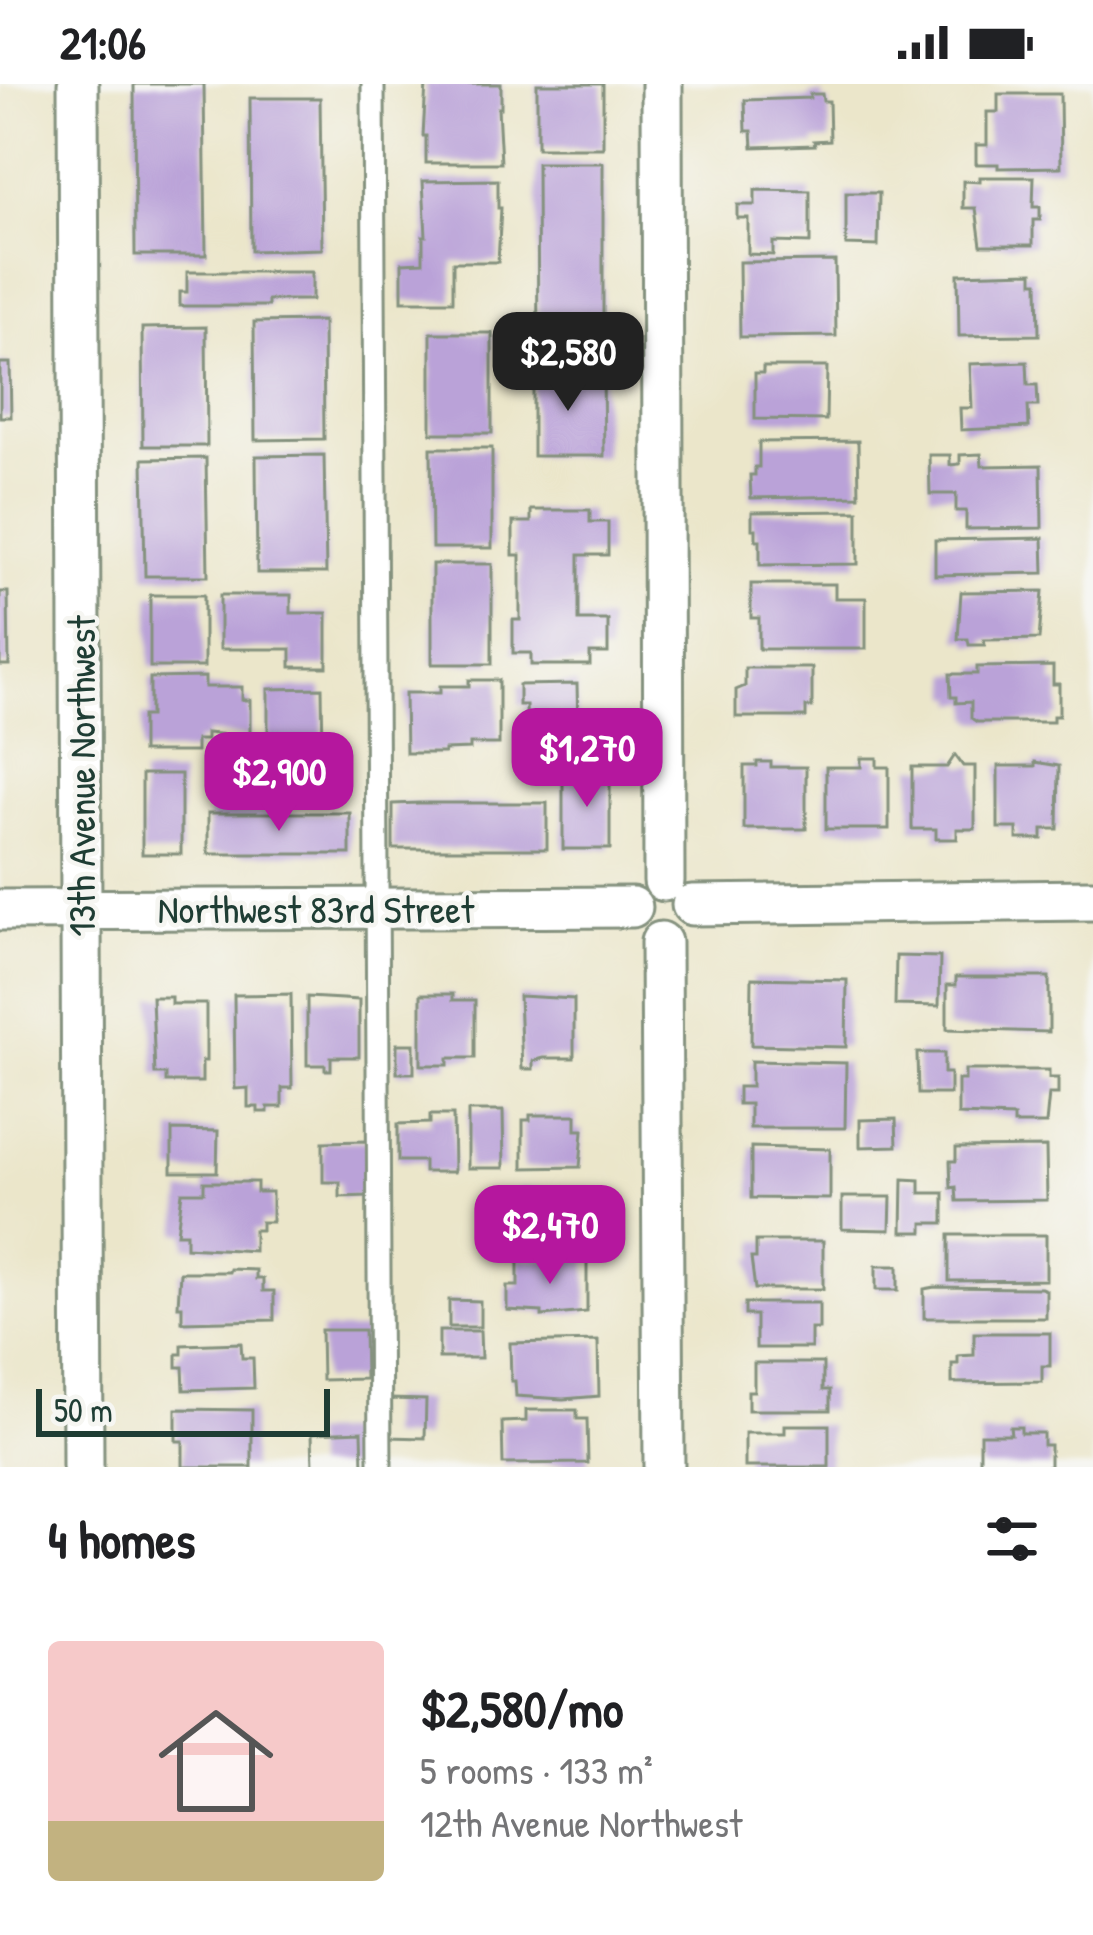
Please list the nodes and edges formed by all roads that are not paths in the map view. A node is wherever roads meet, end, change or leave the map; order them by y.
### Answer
1 (79, 84) edge
2 (374, 84) edge
3 (662, 84) edge
4 (678, 893) junction
5 (1093, 900) edge
6 (632, 907) junction
7 (379, 908) junction
8 (0, 910) edge
9 (81, 910) junction
10 (662, 942) junction
11 (83, 1467) edge
12 (380, 1467) edge
13 (664, 1467) edge

1 - 9 street, 13th Avenue Northwest
2 - 7 lane
3 - 4 street
4 - 5 street
4 - 6 street
4 - 10 street
6 - 7 street, Northwest 83rd Street
6 - 10 street
7 - 9 street, Northwest 83rd Street
7 - 12 lane
8 - 9 street, Northwest 83rd Street
9 - 11 street, 13th Avenue Northwest
10 - 13 street

